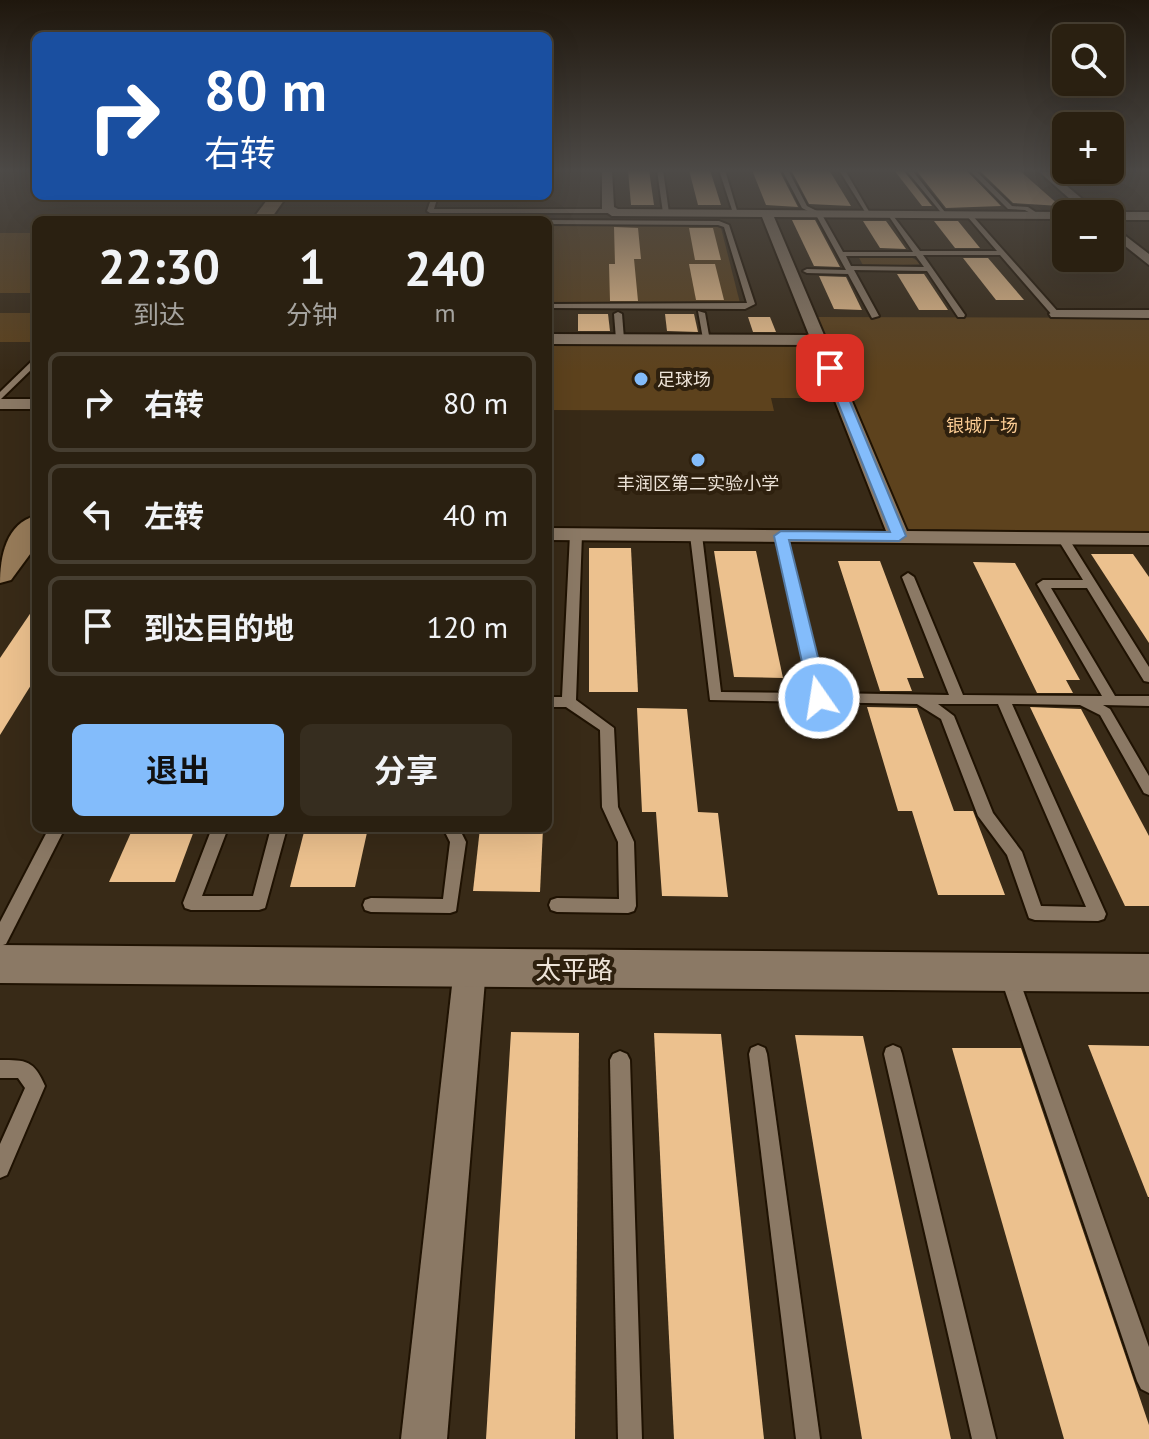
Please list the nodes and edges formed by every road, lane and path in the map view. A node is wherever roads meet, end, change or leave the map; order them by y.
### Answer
1 (730, 237) edge
2 (777, 237) edge
3 (832, 237) edge
4 (907, 237) edge
5 (989, 237) edge
6 (1124, 240) edge
7 (918, 253) junction
8 (1003, 253) junction
9 (841, 254) junction
10 (1149, 261) edge
11 (929, 269) junction
12 (850, 270) junction
13 (807, 271) dead end
14 (552, 306) edge
15 (701, 313) dead end
16 (618, 314) dead end
17 (1056, 314) joint
18 (1149, 314) edge
19 (961, 315) dead end
20 (875, 316) dead end
21 (552, 339) edge
22 (620, 339) junction
23 (707, 339) junction
24 (819, 340) junction
25 (32, 364) edge
26 (0, 397) edge
27 (0, 404) edge
28 (32, 404) edge
29 (32, 532) edge
30 (552, 534) edge
31 (576, 534) junction
32 (696, 535) junction
33 (781, 536) junction
34 (899, 536) junction
35 (1063, 538) junction
36 (1149, 539) edge
37 (0, 573) edge
38 (908, 577) dead end
39 (1091, 584) junction
40 (1149, 678) edge
41 (819, 698) junction
42 (920, 699) junction
43 (958, 699) junction
44 (1003, 700) junction
45 (1081, 700) junction
46 (1111, 700) junction
47 (1149, 701) edge
48 (552, 702) edge
49 (569, 702) junction
50 (1149, 789) edge
51 (55, 832) edge
52 (218, 832) edge
53 (278, 832) edge
54 (453, 832) edge
55 (371, 905) dead end
56 (557, 905) dead end
57 (0, 939) edge
58 (0, 964) edge
59 (470, 968) junction
60 (1007, 971) junction
61 (1146, 979) edge
62 (758, 1054) dead end
63 (893, 1054) dead end
64 (620, 1060) dead end
65 (0, 1069) edge
66 (0, 1168) edge
67 (1149, 1381) edge
68 (424, 1439) edge
69 (630, 1439) edge
70 (808, 1439) edge
71 (984, 1439) edge

1 - 14 lane
2 - 24 street
3 - 9 lane
4 - 7 lane
5 - 8 lane
6 - 10 street
7 - 8 lane
7 - 9 lane
7 - 11 lane
8 - 17 lane
9 - 12 lane
11 - 12 lane
11 - 19 lane
12 - 13 lane
12 - 20 lane
15 - 23 lane
16 - 22 lane
17 - 18 street
21 - 22 street
22 - 23 street
23 - 24 street
24 - 34 street
25 - 26 lane
27 - 28 street
29 - 37 main road
30 - 31 street
31 - 32 street
31 - 49 lane
32 - 33 street
32 - 41 lane
33 - 34 street
33 - 41 lane
34 - 35 street
35 - 36 street
35 - 39 lane
38 - 43 lane
39 - 40 lane
39 - 46 lane
41 - 42 lane
42 - 43 lane
42 - 44 lane
43 - 44 lane
44 - 45 lane
45 - 46 lane
45 - 50 lane
46 - 47 lane
48 - 49 lane
49 - 56 lane
51 - 57 lane
52 - 53 lane
54 - 55 lane
58 - 59 street, 太平路
59 - 60 street, 太平路
59 - 68 street
60 - 61 street, 太平路
60 - 67 lane
62 - 70 lane
63 - 71 lane
64 - 69 lane
65 - 66 lane

